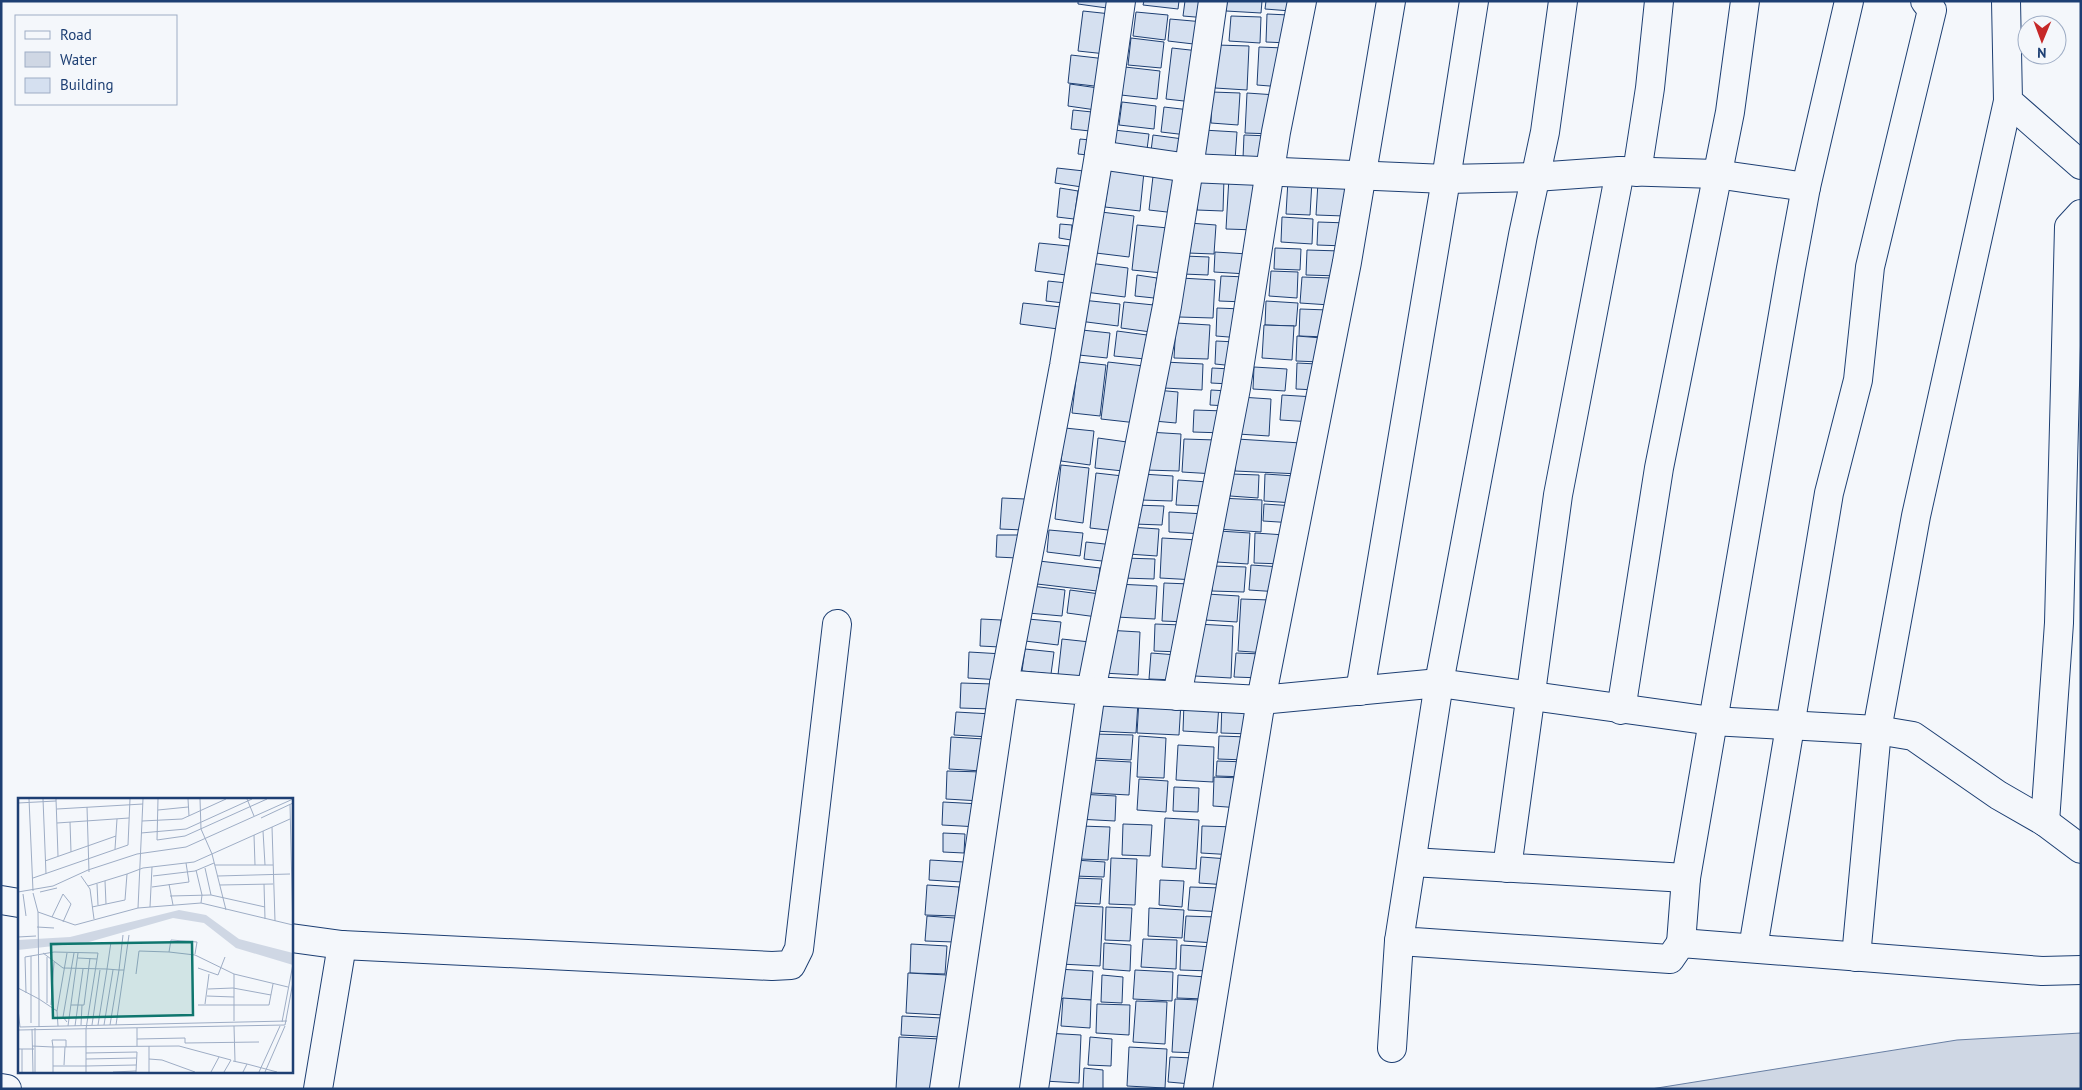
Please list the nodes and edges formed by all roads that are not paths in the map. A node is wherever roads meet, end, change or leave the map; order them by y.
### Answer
1 (1121, 1) edge
2 (1213, 1) edge
3 (1302, 1) edge
4 (1391, 1) edge
5 (1474, 1) edge
6 (1563, 1) edge
7 (1659, 1) edge
8 (1745, 1) edge
9 (1849, 1) edge
10 (1925, 1) edge
11 (2006, 1) edge
12 (2008, 101) junction
13 (1099, 155) junction
14 (2081, 165) edge
15 (1190, 168) junction
16 (1270, 172) junction
17 (1628, 172) junction
18 (1716, 174) junction
19 (1362, 176) junction
20 (1535, 177) junction
21 (1446, 179) junction
22 (1806, 188) junction
23 (2081, 214) edge
24 (837, 624) dead end
25 (1004, 684) junction
26 (1439, 684) junction
27 (1091, 691) junction
28 (1360, 691) junction
29 (1177, 696) junction
30 (1529, 696) junction
31 (1261, 700) junction
32 (1621, 710) junction
33 (1712, 721) junction
34 (1789, 725) junction
35 (1877, 730) junction
36 (2045, 822) junction
37 (2081, 849) edge
38 (1412, 862) junction
39 (1507, 868) junction
40 (1686, 878) junction
41 (1, 900) edge
42 (18, 903) edge
43 (292, 938) edge
44 (1399, 941) junction
45 (1681, 942) junction
46 (342, 945) junction
47 (1753, 948) junction
48 (1856, 957) junction
49 (2081, 970) edge
50 (1392, 1048) dead end
51 (1, 1088) edge
52 (7, 1089) edge
53 (318, 1089) edge
54 (944, 1089) edge
55 (1034, 1089) edge
56 (1198, 1089) edge

1 - 13 street
2 - 15 street
3 - 16 street
4 - 19 street
5 - 21 street
6 - 20 street
7 - 17 street
8 - 18 street
9 - 22 street
10 - 34 street
11 - 12 street
12 - 14 street
12 - 35 street
13 - 15 street
13 - 25 street
15 - 16 street
15 - 27 street
16 - 19 street
16 - 29 street
17 - 18 street
17 - 20 street
17 - 30 street
18 - 22 street
18 - 32 street
19 - 21 street
19 - 31 street
20 - 21 street
20 - 26 street
21 - 28 street
22 - 33 street
23 - 36 street
24 - 46 street
25 - 27 street
25 - 54 street
26 - 28 street
26 - 30 street
26 - 38 street
27 - 29 street
27 - 55 street
28 - 31 street
29 - 31 street
30 - 32 street
30 - 39 street
31 - 56 street
32 - 33 street
33 - 34 street
33 - 40 street
34 - 35 street
34 - 47 street
35 - 36 street
35 - 48 street
36 - 37 street
38 - 39 street
38 - 44 street
39 - 40 street
40 - 45 street
41 - 42 street
43 - 46 street
44 - 45 street
44 - 50 street
45 - 47 street
46 - 53 street
47 - 48 street
48 - 49 street
51 - 52 street

